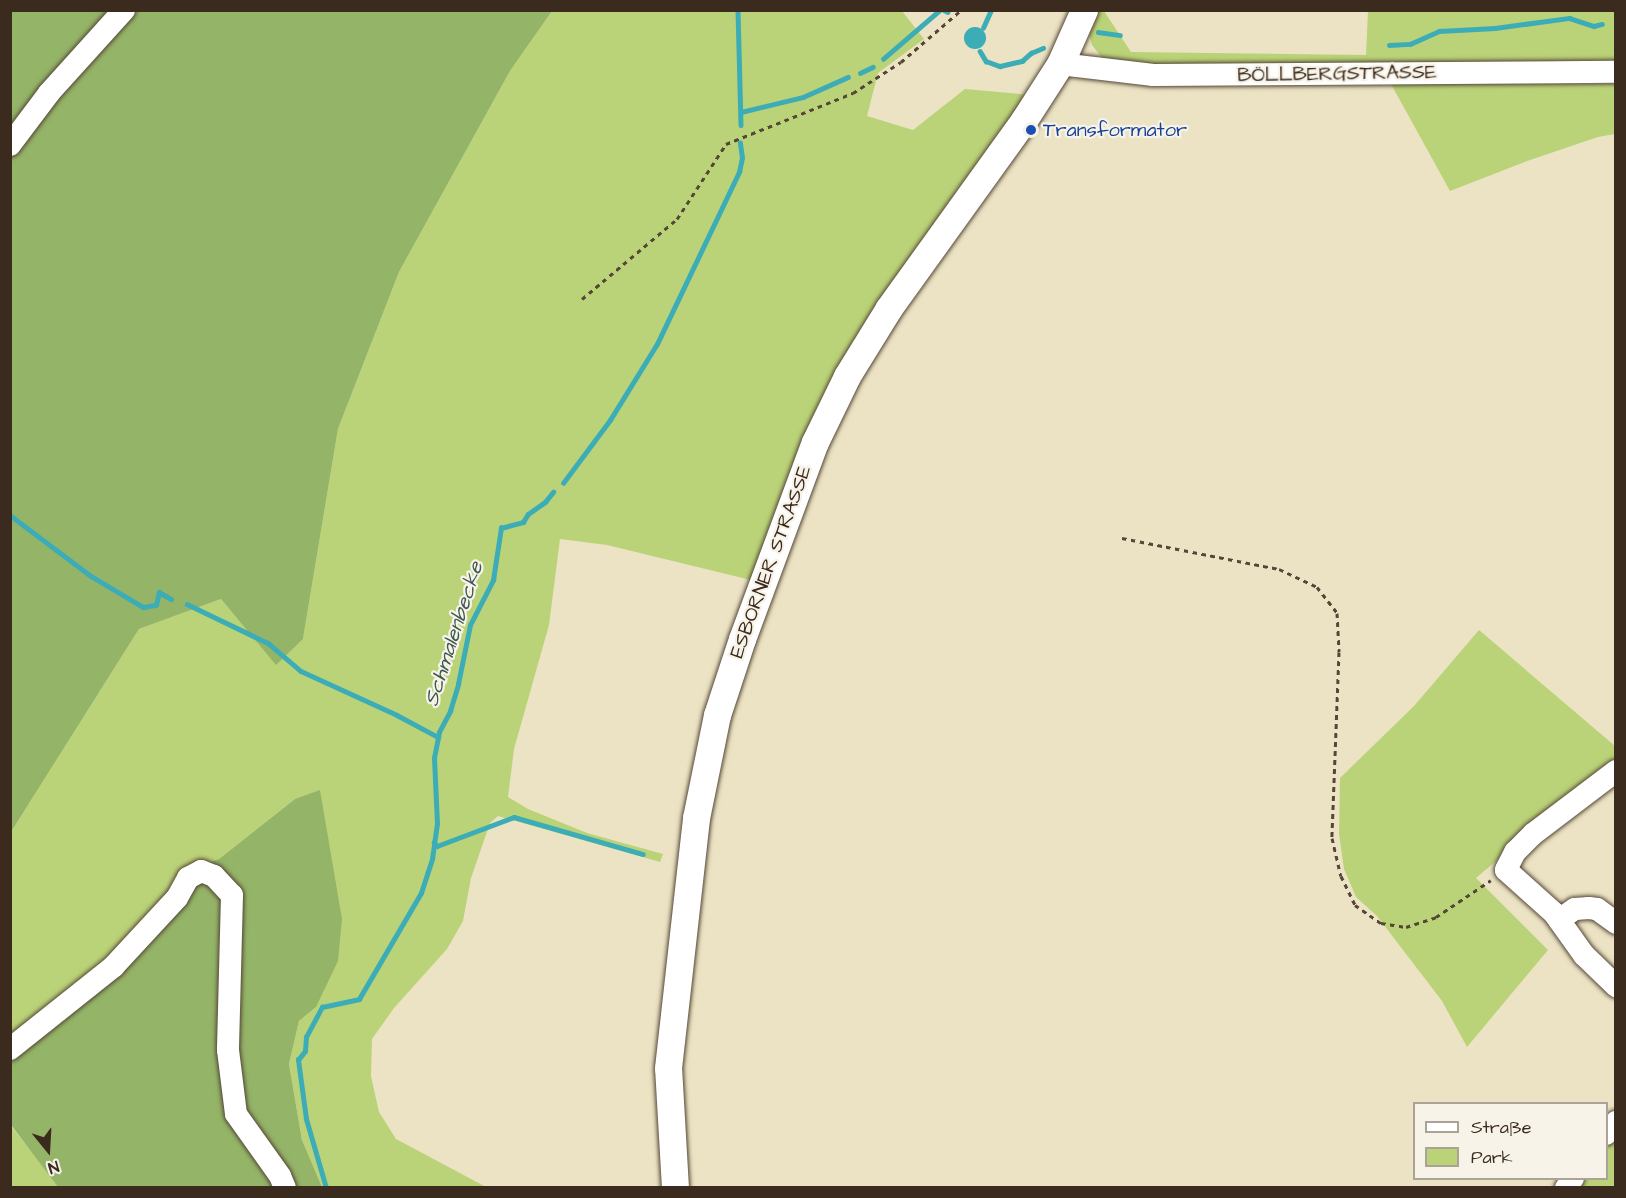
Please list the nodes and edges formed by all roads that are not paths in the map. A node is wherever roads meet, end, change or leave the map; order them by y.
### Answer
1 (124, 10) edge
2 (1084, 10) edge
3 (1060, 64) junction
4 (1616, 72) edge
5 (10, 146) edge
6 (1616, 771) edge
7 (1559, 920) junction
8 (1616, 923) edge
9 (1616, 986) edge
10 (10, 1049) edge
11 (285, 1188) edge
12 (675, 1188) edge

1 - 5 street
2 - 3 main road, ESBORNER STRASSE
3 - 4 street, BÖLLBERGSTRASSE
3 - 12 main road, ESBORNER STRASSE
6 - 7 street
7 - 8 street
7 - 9 street
10 - 11 street

